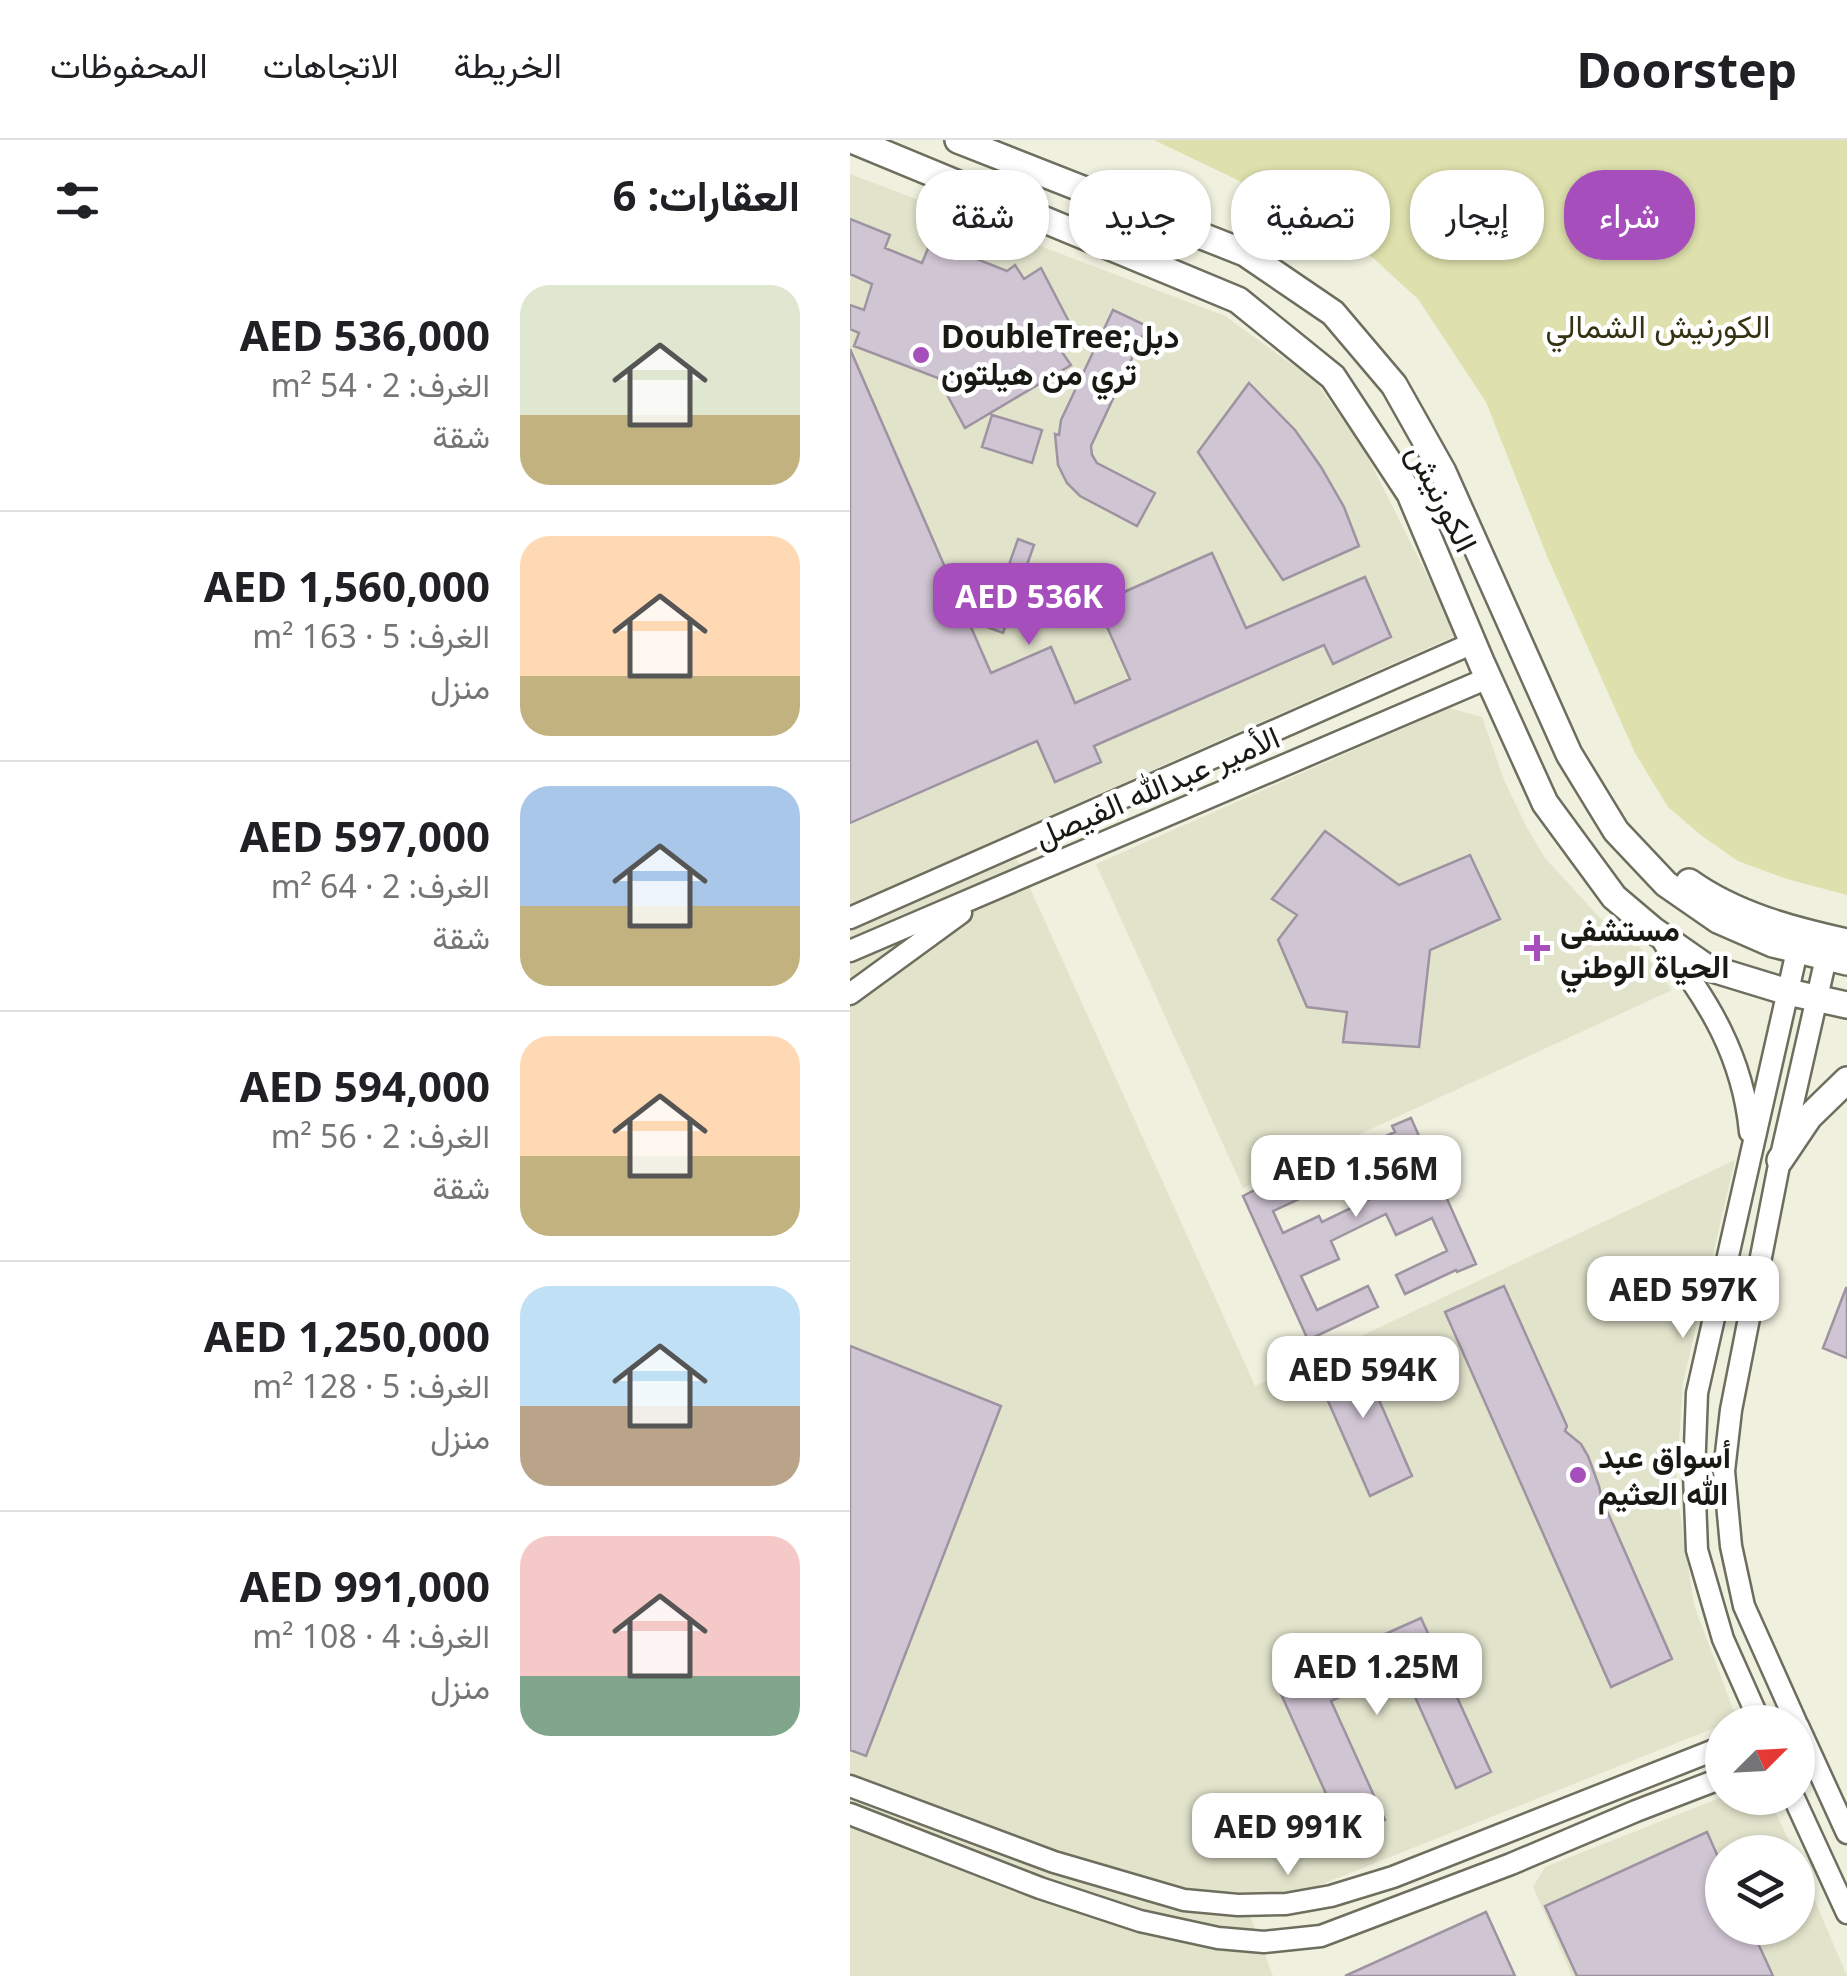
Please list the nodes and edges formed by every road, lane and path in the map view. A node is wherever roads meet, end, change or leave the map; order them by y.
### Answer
1 (852, 140) edge
2 (958, 140) edge
3 (1473, 644) junction
4 (1488, 678) junction
5 (1589, 786) junction
6 (995, 889) junction
7 (850, 918) edge
8 (1653, 930) junction
9 (850, 951) edge
10 (1797, 951) junction
11 (1840, 954) edge
12 (1788, 992) junction
13 (850, 994) edge
14 (1816, 999) junction
15 (1847, 1004) edge
16 (1847, 1080) edge
17 (1752, 1152) junction
18 (1780, 1160) junction
19 (1749, 1698) junction
20 (1749, 1705) edge
21 (1752, 1705) edge
22 (1788, 1705) edge
23 (1705, 1754) edge
24 (1815, 1764) edge
25 (1705, 1785) edge
26 (850, 1786) edge
27 (850, 1814) edge
28 (1800, 1815) edge
29 (1847, 1834) edge
30 (1847, 1913) edge

1 - 3 main road, الكورنيش
2 - 5 main road, الكورنيش
3 - 4 main road, الكورنيش
3 - 7 street, الأمير عبدالله الفيصل
4 - 6 street, الأمير عبدالله الفيصل
4 - 8 main road, الكورنيش
5 - 10 main road, الكورنيش
5 - 11 main road
6 - 9 street, الأمير عبدالله الفيصل
6 - 13 street
8 - 12 main road, الكورنيش
8 - 17 street
10 - 11 main road, الكورنيش
10 - 12 street
11 - 14 street
12 - 14 main road, الكورنيش
12 - 17 street
14 - 15 main road, الكورنيش
14 - 18 street
16 - 18 main road
17 - 19 street
18 - 22 street
19 - 20 street
19 - 21 street
23 - 26 street
24 - 29 street
25 - 27 street
28 - 30 street

